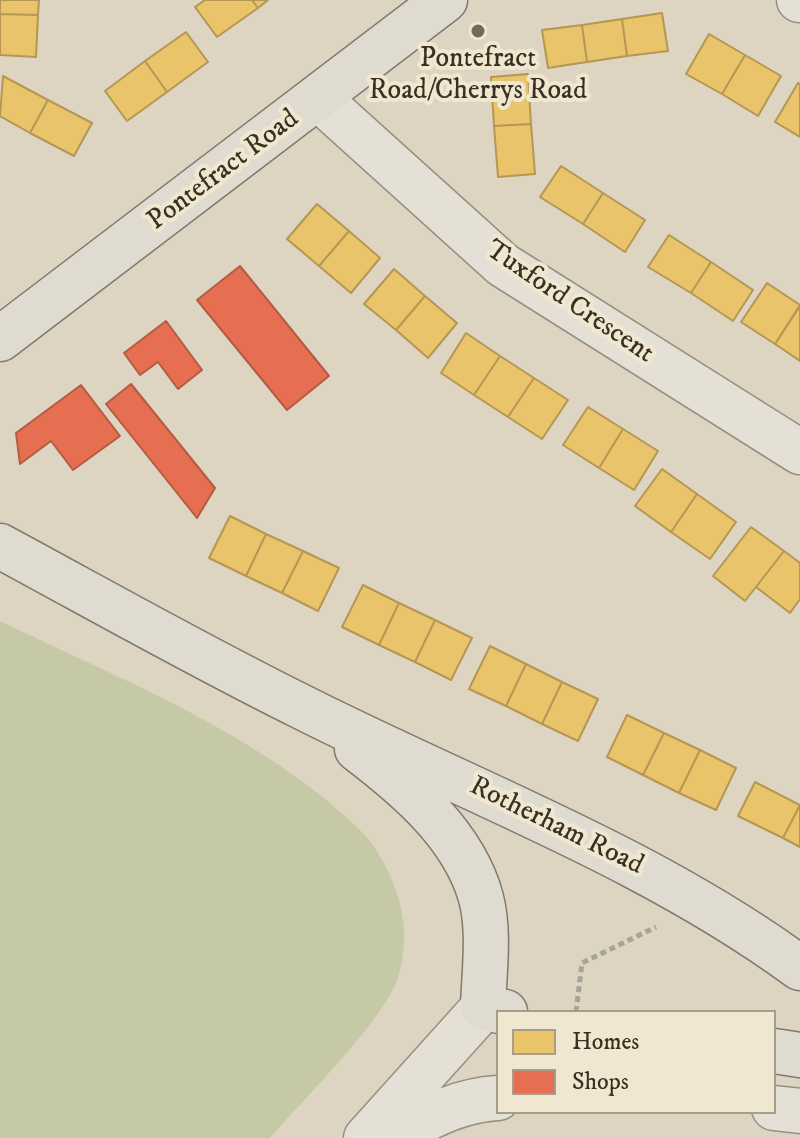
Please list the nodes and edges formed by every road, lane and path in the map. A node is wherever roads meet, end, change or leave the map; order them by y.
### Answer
1 (445, 0) edge
2 (319, 99) junction
3 (0, 339) edge
4 (800, 452) edge
5 (0, 546) edge
6 (301, 707) junction
7 (684, 893) junction
8 (800, 968) edge
9 (494, 1010) edge
10 (576, 1010) edge
11 (776, 1051) edge
12 (800, 1055) edge
13 (496, 1098) edge
14 (776, 1108) edge
15 (800, 1111) edge
16 (366, 1138) edge
17 (395, 1138) edge

1 - 2 main road, Pontefract Road
2 - 3 main road, Pontefract Road
2 - 4 street, Tuxford Crescent
5 - 6 main road, Rotherham Road
6 - 7 main road, Rotherham Road
6 - 9 main road, Rotherham Road
7 - 8 main road, Rotherham Road
7 - 10 path
9 - 16 street
11 - 12 main road
13 - 17 street
14 - 15 street

